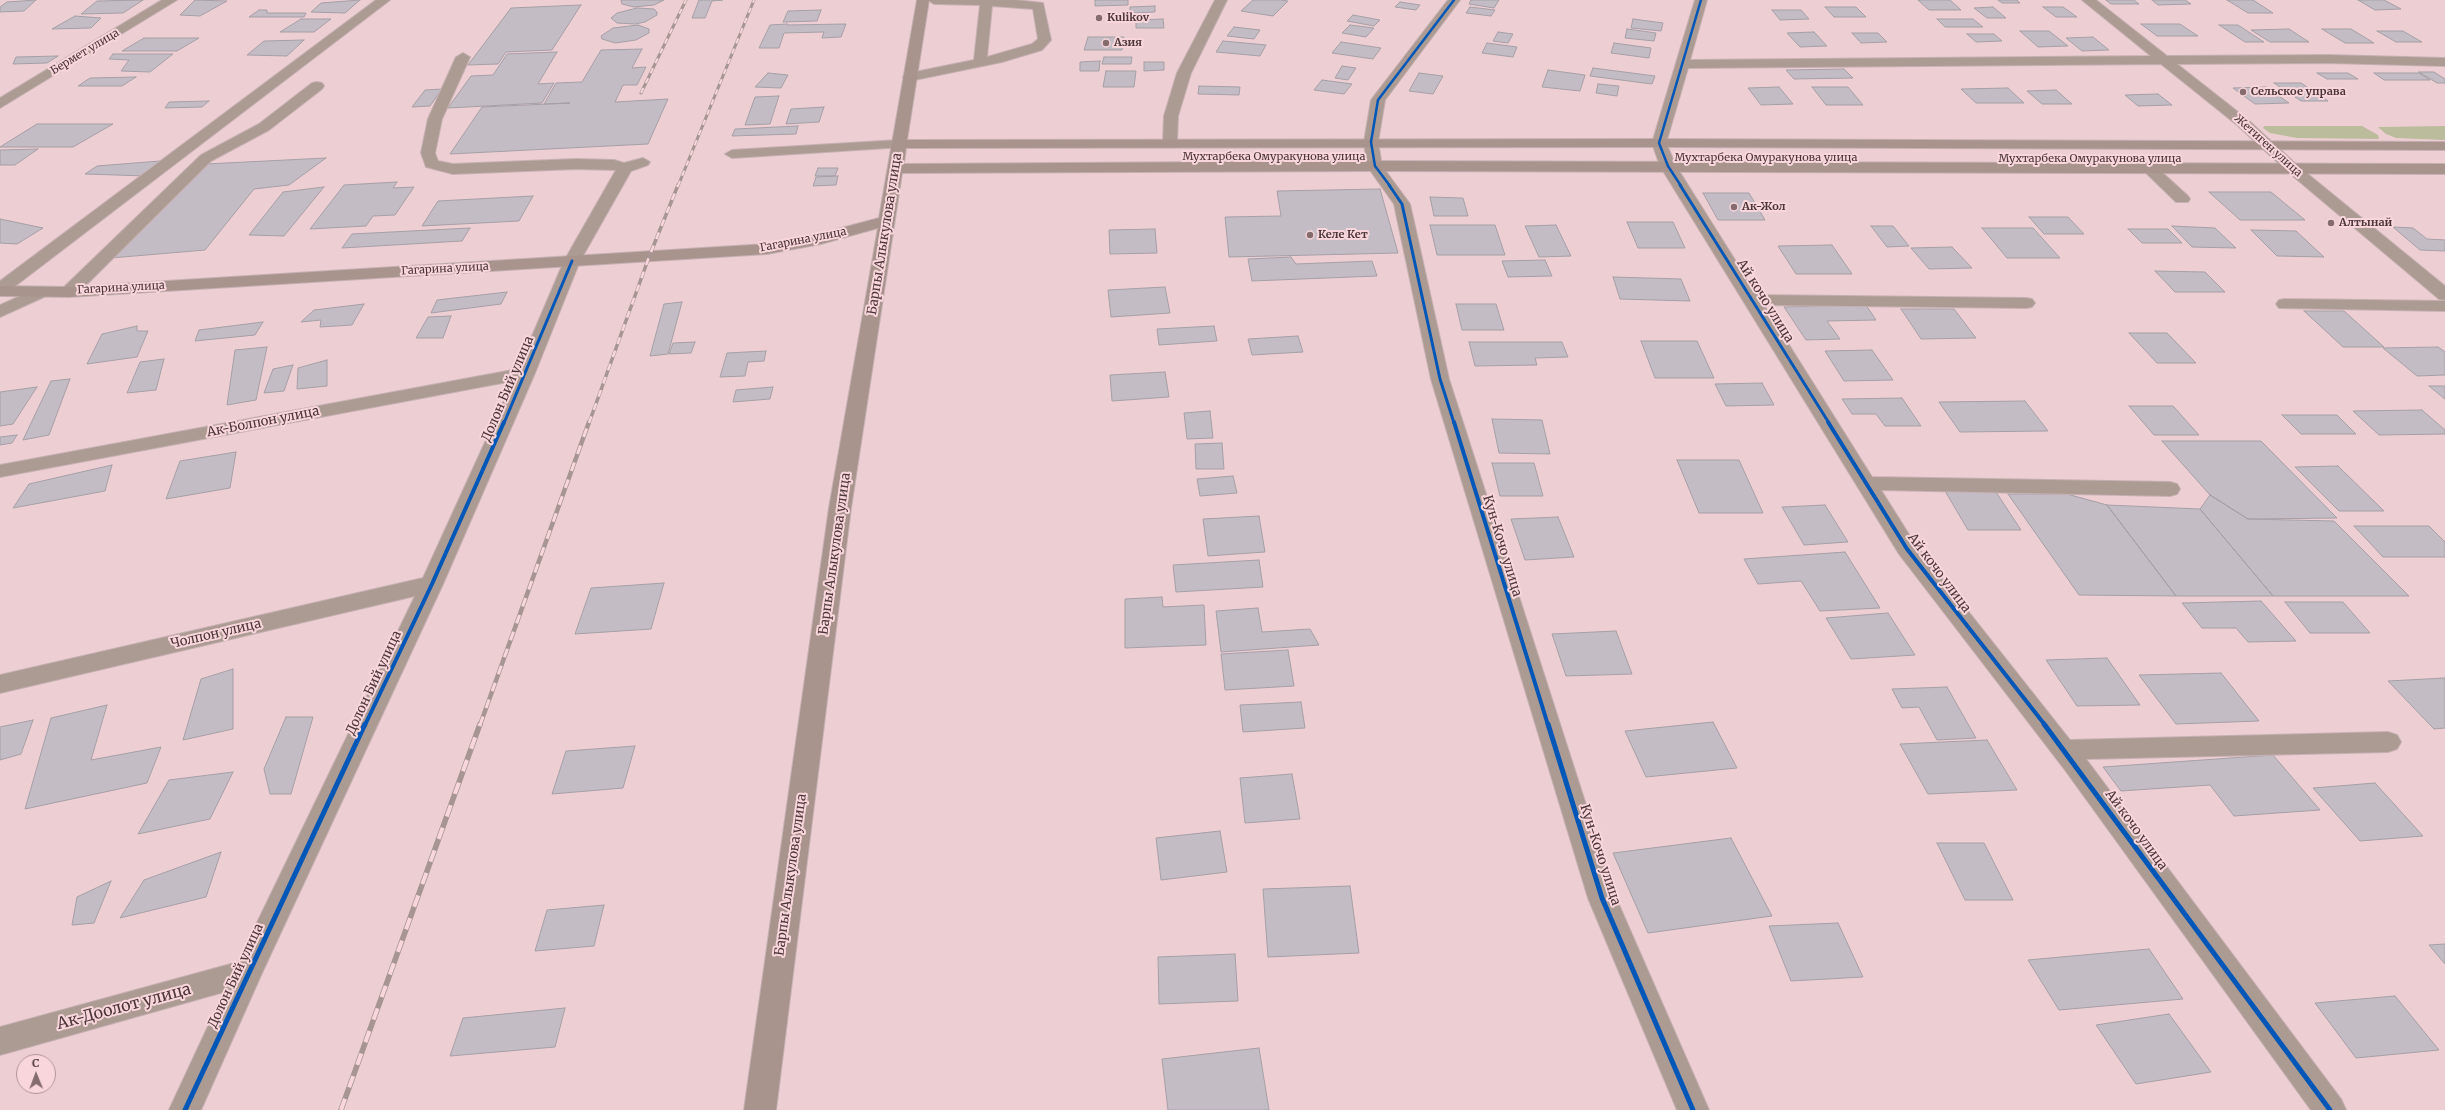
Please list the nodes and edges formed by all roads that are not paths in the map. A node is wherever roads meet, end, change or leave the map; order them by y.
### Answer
1 (171, 0) edge
2 (384, 0) edge
3 (922, 0) edge
4 (934, 0) edge
5 (1221, 0) edge
6 (1454, 0) edge
7 (1701, 0) edge
8 (2088, 0) edge
9 (986, 2) junction
10 (463, 58) dead end
11 (2167, 61) junction
12 (980, 62) junction
13 (2445, 62) edge
14 (1682, 64) junction
15 (910, 77) junction
16 (317, 86) dead end
17 (0, 104) edge
18 (1170, 142) junction
19 (1371, 142) junction
20 (1659, 142) junction
21 (899, 144) junction
22 (2269, 145) junction
23 (2445, 146) edge
24 (732, 154) dead end
25 (643, 162) dead end
26 (1375, 166) junction
27 (1668, 166) junction
28 (625, 168) junction
29 (2149, 168) junction
30 (895, 169) junction
31 (2293, 169) junction
32 (2445, 170) edge
33 (2182, 199) dead end
34 (886, 221) junction
35 (572, 261) junction
36 (0, 290) edge
37 (69, 292) junction
38 (38, 293) junction
39 (2445, 295) edge
40 (1752, 300) junction
41 (2026, 304) dead end
42 (2285, 304) dead end
43 (2445, 306) edge
44 (0, 312) edge
45 (526, 373) junction
46 (0, 471) edge
47 (1865, 483) junction
48 (2170, 489) dead end
49 (432, 584) junction
50 (0, 684) edge
51 (2388, 742) dead end
52 (2064, 750) junction
53 (248, 972) junction
54 (0, 1041) edge
55 (185, 1110) edge
56 (760, 1110) edge
57 (1694, 1110) edge
58 (2330, 1110) edge

1 - 17 street, Бермет улица
2 - 36 street
3 - 15 main road, Барпы Алыкулова улица
4 - 9 street
5 - 18 street
6 - 19 street, Кун-Кочо улица
7 - 14 street
8 - 11 street, Жетиген улица
9 - 12 street
9 - 12 street
10 - 28 street
11 - 13 street
11 - 14 street
11 - 22 street, Жетиген улица
12 - 15 street
14 - 20 street
15 - 21 main road, Барпы Алыкулова улица
16 - 37 street
18 - 19 main road, Мухтарбека Омуракунова улица
18 - 21 main road, Мухтарбека Омуракунова улица
19 - 20 main road, Мухтарбека Омуракунова улица
19 - 26 street, Кун-Кочо улица
20 - 22 main road, Мухтарбека Омуракунова улица
20 - 27 street, Ай кочо улица
21 - 24 street
21 - 30 main road, Барпы Алыкулова улица
22 - 23 main road, Мухтарбека Омуракунова улица
22 - 31 street, Жетиген улица
25 - 28 street
26 - 27 main road, Мухтарбека Омуракунова улица
26 - 30 main road, Мухтарбека Омуракунова улица
26 - 57 street, Кун-Кочо улица
27 - 29 main road, Мухтарбека Омуракунова улица
27 - 40 street, Ай кочо улица
28 - 35 street, Долон Бий улица
29 - 31 main road, Мухтарбека Омуракунова улица
29 - 33 street
30 - 34 main road, Барпы Алыкулова улица
31 - 32 main road, Мухтарбека Омуракунова улица
31 - 39 street, Жетиген улица
34 - 35 main road, Гагарина улица
34 - 56 main road, Барпы Алыкулова улица
35 - 37 main road, Гагарина улица
35 - 45 street, Долон Бий улица
36 - 38 main road, Гагарина улица
37 - 38 main road, Гагарина улица
38 - 44 street
40 - 41 street
40 - 47 street, Ай кочо улица
42 - 43 street
45 - 46 street, Ак-Болпон улица
45 - 49 street, Долон Бий улица
47 - 48 street
47 - 52 street, Ай кочо улица
49 - 50 street, Чолпон улица
49 - 53 street, Долон Бий улица
51 - 52 street
52 - 58 street, Ай кочо улица
53 - 54 street, Ак-Доолот улица
53 - 55 street, Долон Бий улица

